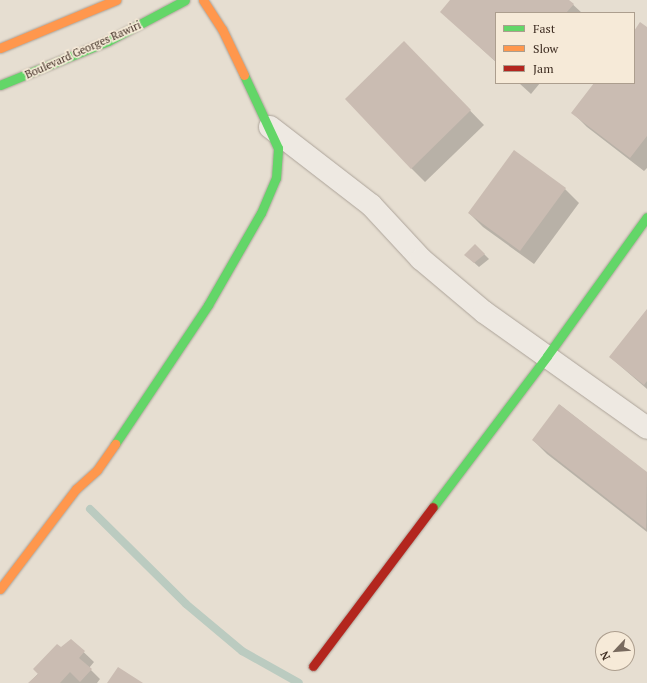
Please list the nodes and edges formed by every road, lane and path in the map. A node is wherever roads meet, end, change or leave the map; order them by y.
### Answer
1 (116, 0) edge
2 (185, 0) edge
3 (203, 0) edge
4 (0, 48) edge
5 (0, 85) edge
6 (270, 127) junction
7 (647, 217) edge
8 (547, 356) junction
9 (647, 428) edge
10 (0, 589) edge
11 (313, 666) dead end

1 - 4 street
2 - 5 street, Boulevard Georges Rawiri
3 - 6 street
6 - 8 street
6 - 10 street
7 - 8 street
8 - 9 street
8 - 11 street

